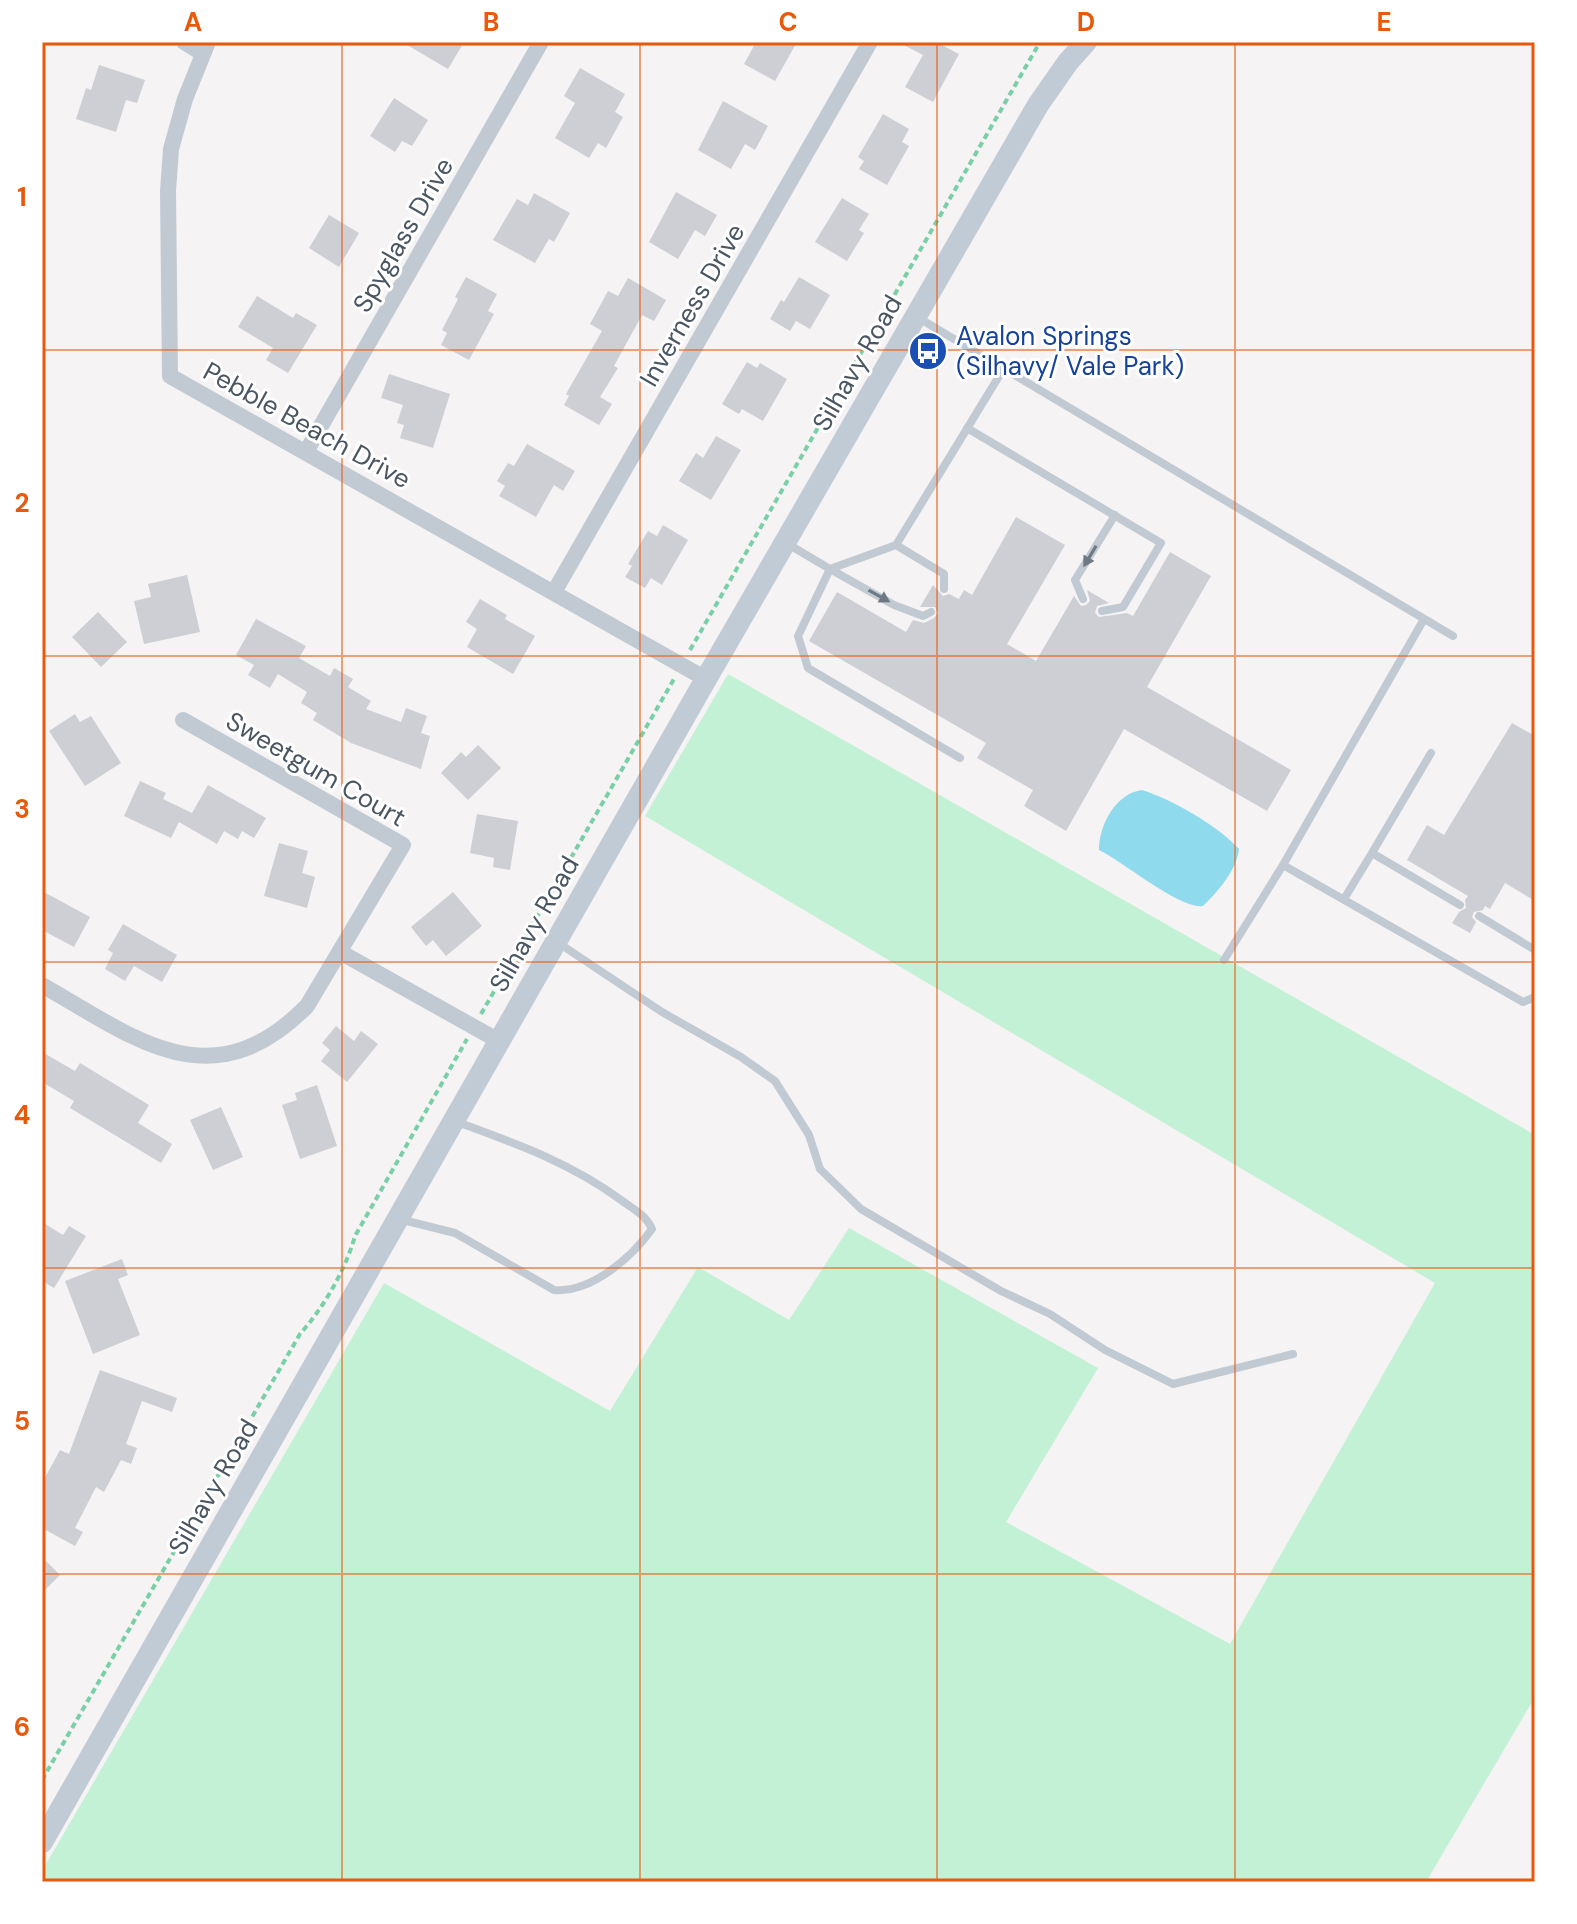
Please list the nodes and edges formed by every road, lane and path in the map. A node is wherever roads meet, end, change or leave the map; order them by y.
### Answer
1 (184, 42) edge
2 (541, 42) edge
3 (870, 42) edge
4 (1040, 42) edge
5 (1086, 42) edge
6 (205, 47) edge
7 (916, 316) junction
8 (1004, 368) junction
9 (967, 428) junction
10 (306, 452) junction
11 (1115, 515) junction
12 (785, 542) junction
13 (896, 545) junction
14 (830, 569) junction
15 (944, 589) dead end
16 (554, 592) junction
17 (1083, 599) dead end
18 (1102, 611) dead end
19 (931, 612) dead end
20 (1424, 619) junction
21 (1453, 636) dead end
22 (682, 665) junction
23 (706, 679) junction
24 (183, 720) dead end
25 (1431, 753) dead end
26 (960, 758) dead end
27 (1372, 853) junction
28 (1283, 865) junction
29 (1344, 899) junction
30 (1460, 905) dead end
31 (1479, 916) dead end
32 (556, 942) junction
33 (1535, 950) edge
34 (340, 952) junction
35 (1224, 960) dead end
36 (42, 985) edge
37 (1535, 997) edge
38 (473, 1027) junction
39 (499, 1041) junction
40 (454, 1121) junction
41 (398, 1219) junction
42 (1293, 1354) dead end
43 (42, 1780) edge
44 (42, 1841) edge

1 - 6 street
2 - 10 street, Spyglass Drive
3 - 16 street, Inverness Drive
4 - 22 path
5 - 7 street, Silhavy Road
6 - 10 street, Pebble Beach Drive
7 - 8 lane
7 - 12 street, Silhavy Road
8 - 9 lane
8 - 20 lane
9 - 11 lane
9 - 13 lane
10 - 16 street, Pebble Beach Drive
11 -> 17 lane
11 - 18 lane
12 - 14 lane
12 - 23 street, Silhavy Road
13 - 14 lane
13 - 15 lane
14 -> 19 lane
14 - 26 lane
16 - 22 street, Pebble Beach Drive
20 - 21 lane
20 - 28 lane
22 - 23 street, Pebble Beach Drive
22 - 38 path
23 - 32 street, Silhavy Road
24 - 34 street, Sweetgum Court
25 - 27 lane
27 - 29 lane
27 - 30 lane
28 - 29 lane
28 - 35 lane
29 - 37 lane
31 - 33 lane
32 - 39 street, Silhavy Road
32 - 42 lane
34 - 36 street
34 - 38 street
38 - 39 street
38 - 43 path
39 - 40 street, Silhavy Road
40 - 41 street, Silhavy Road
40 - 41 lane
41 - 44 street, Silhavy Road

